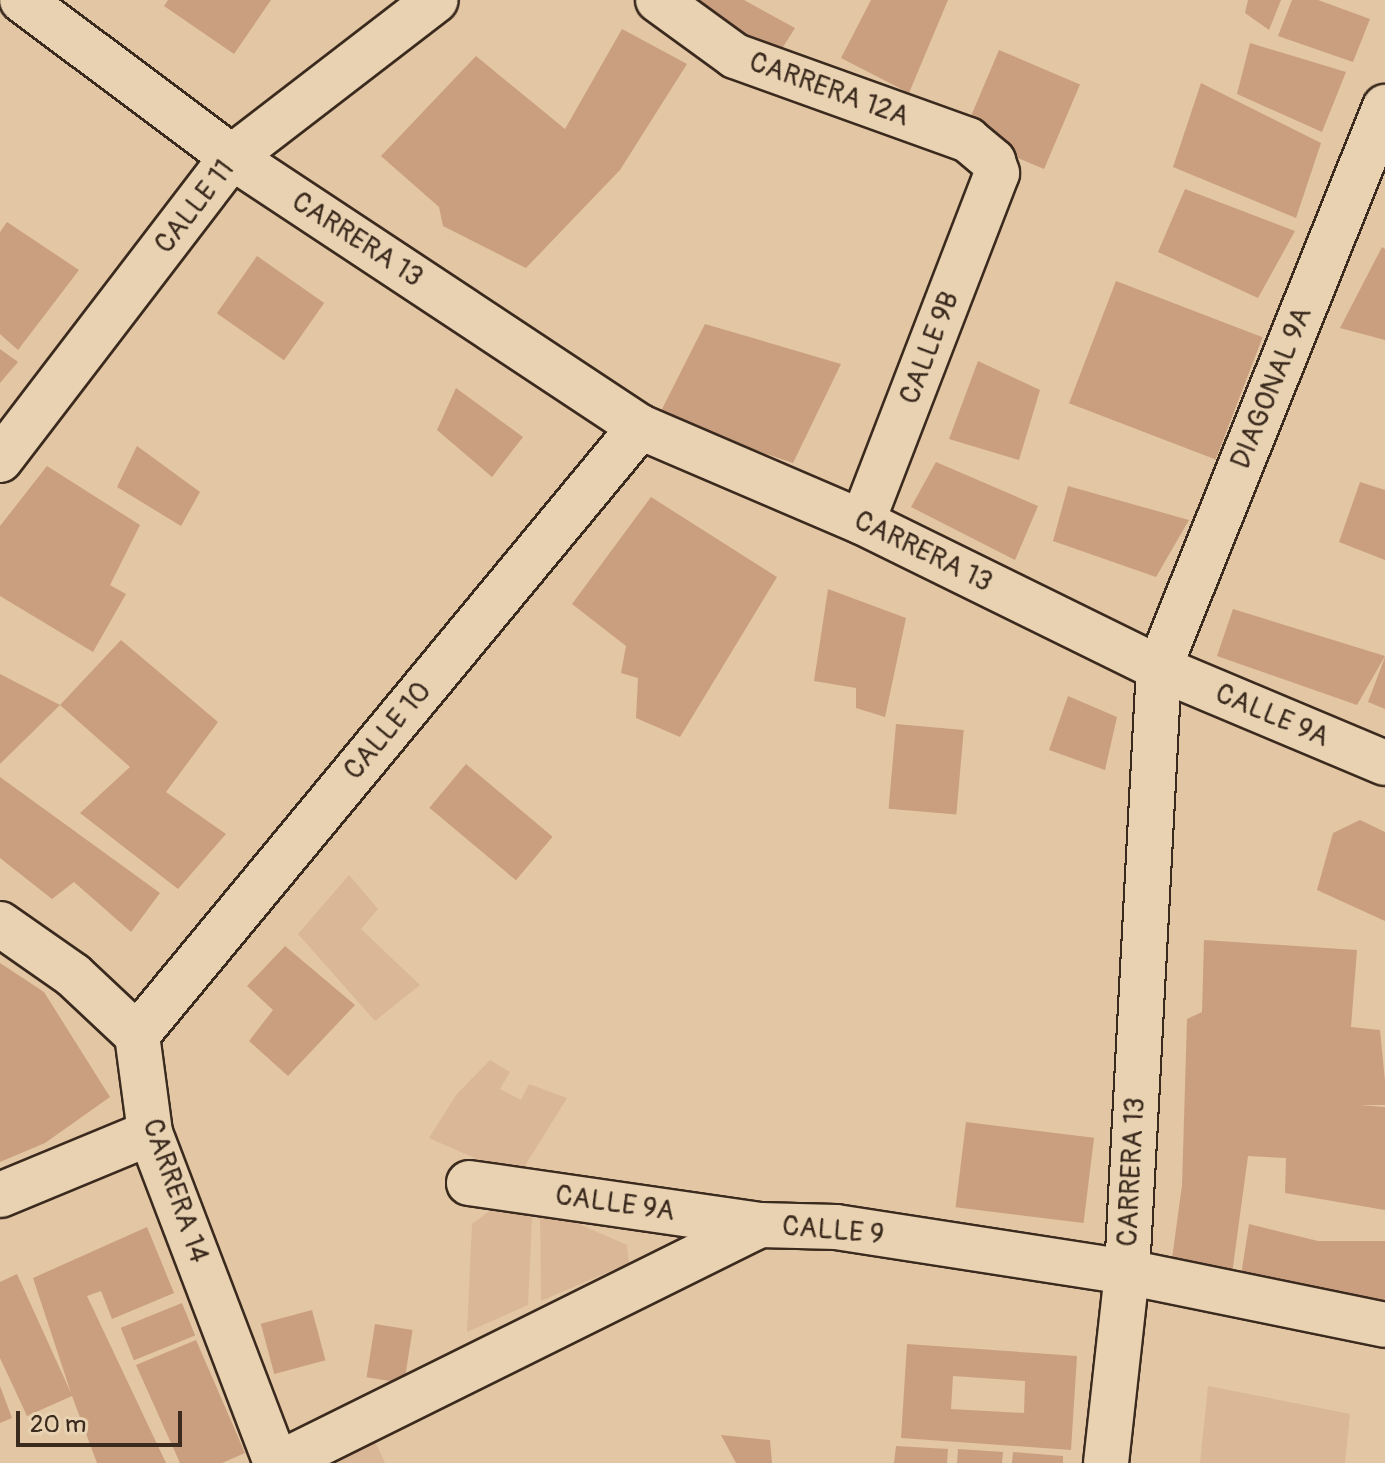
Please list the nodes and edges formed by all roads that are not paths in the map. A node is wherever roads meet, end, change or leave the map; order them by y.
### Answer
1 (22, 0) edge
2 (436, 0) edge
3 (658, 0) edge
4 (1385, 107) edge
5 (232, 157) junction
6 (997, 173) joint
7 (640, 427) junction
8 (0, 460) edge
9 (862, 522) junction
10 (1159, 668) junction
11 (1385, 763) edge
12 (0, 924) edge
13 (137, 1035) junction
14 (150, 1133) junction
15 (469, 1183) dead end
16 (0, 1195) edge
17 (760, 1225) junction
18 (1127, 1272) junction
19 (1385, 1325) edge
20 (278, 1463) edge
21 (1106, 1463) edge

1 - 5 street, CARRERA 13
2 - 5 street, CALLE 11
3 - 6 street, CARRERA 12A
4 - 10 street, DIAGONAL 9A
5 - 7 street, CARRERA 13
5 - 8 street, CALLE 11
6 - 9 street, CALLE 9B
7 - 9 street, CARRERA 13
7 - 13 street, CALLE 10
9 - 10 street, CARRERA 13
10 - 11 street, CALLE 9A
10 - 18 street, CARRERA 13
12 - 13 street
13 - 14 street, CARRERA 14
14 - 16 street
14 - 20 street, CARRERA 14
15 - 17 street, CALLE 9A
17 - 18 street, CALLE 9
17 - 20 street, CALLE 9
18 - 19 street, CALLE 9
18 - 21 street, CARRERA 13

